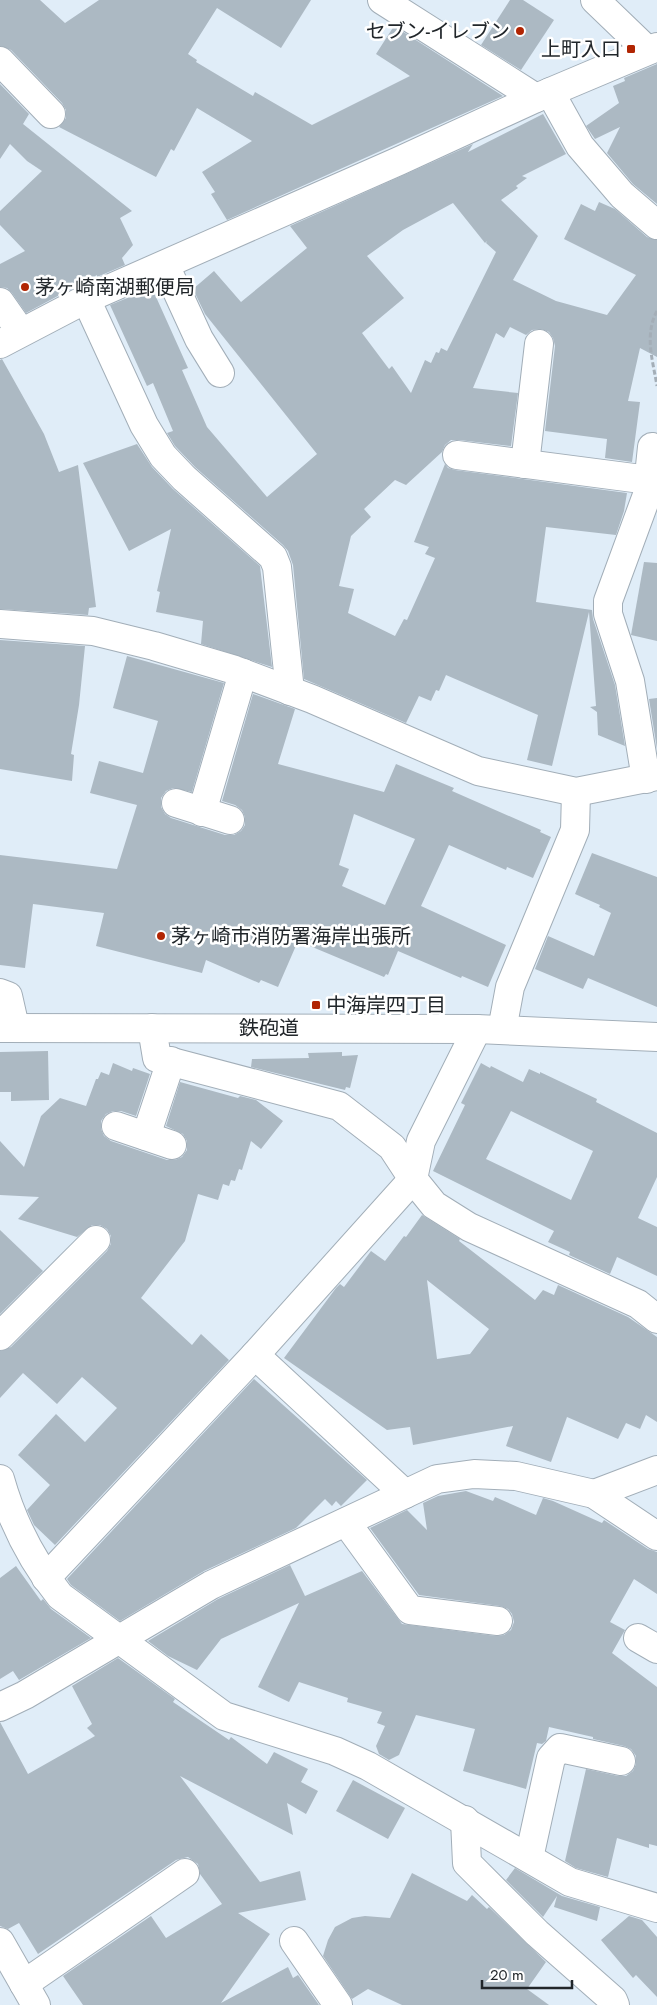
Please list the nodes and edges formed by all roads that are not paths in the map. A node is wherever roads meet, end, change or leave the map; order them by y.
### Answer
1 (382, 0) edge
2 (595, 0) edge
3 (652, 49) edge
4 (0, 62) edge
5 (543, 95) junction
6 (51, 114) dead end
7 (657, 225) edge
8 (165, 265) junction
9 (86, 299) junction
10 (0, 302) edge
11 (11, 338) edge
12 (539, 344) dead end
13 (220, 373) dead end
14 (652, 447) dead end
15 (457, 455) dead end
16 (525, 464) junction
17 (649, 480) junction
18 (0, 624) edge
19 (243, 673) junction
20 (290, 691) junction
21 (651, 777) edge
22 (576, 792) junction
23 (176, 803) dead end
24 (202, 812) junction
25 (230, 820) dead end
26 (0, 993) edge
27 (8, 1028) edge
28 (152, 1028) junction
29 (490, 1030) junction
30 (657, 1037) edge
31 (171, 1061) junction
32 (116, 1126) dead end
33 (146, 1136) junction
34 (172, 1145) dead end
35 (413, 1179) junction
36 (96, 1240) dead end
37 (657, 1319) edge
38 (0, 1336) edge
39 (255, 1355) junction
40 (657, 1470) edge
41 (0, 1479) edge
42 (405, 1494) junction
43 (594, 1494) junction
44 (346, 1522) junction
45 (657, 1536) edge
46 (46, 1578) junction
47 (498, 1621) dead end
48 (117, 1639) junction
49 (0, 1707) edge
50 (622, 1762) dead end
51 (465, 1820) junction
52 (529, 1858) junction
53 (185, 1874) dead end
54 (657, 1908) edge
55 (0, 1942) edge
56 (294, 1942) dead end
57 (30, 1994) edge
58 (338, 2005) edge
59 (615, 2005) edge

1 - 5 street
2 - 3 street
3 - 5 street
4 - 6 street
5 - 7 street
5 - 8 street
8 - 9 street
8 - 13 street
9 - 11 street
9 - 20 street
10 - 11 street
12 - 16 street
14 - 17 street
15 - 16 street
16 - 17 street
17 - 21 street
18 - 19 street
19 - 20 street
19 - 24 street
20 - 22 street
21 - 22 street
22 - 29 street
23 - 24 street
24 - 25 street
26 - 27 street
27 - 28 street, 鉄砲道
28 - 29 street, 鉄砲道
28 - 31 street
29 - 30 street, 鉄砲道
29 - 35 street
31 - 33 street
31 - 35 street
32 - 33 street
33 - 34 street
35 - 37 street
35 - 39 street
36 - 38 street
39 - 42 street
39 - 46 street
40 - 43 street
41 - 46 street
42 - 43 street
42 - 44 street
43 - 45 street
44 - 47 street
44 - 48 street
46 - 48 street
48 - 49 street
48 - 51 street
50 - 52 street
51 - 52 street
51 - 59 street
52 - 54 street
53 - 57 street
55 - 57 street
56 - 58 street

